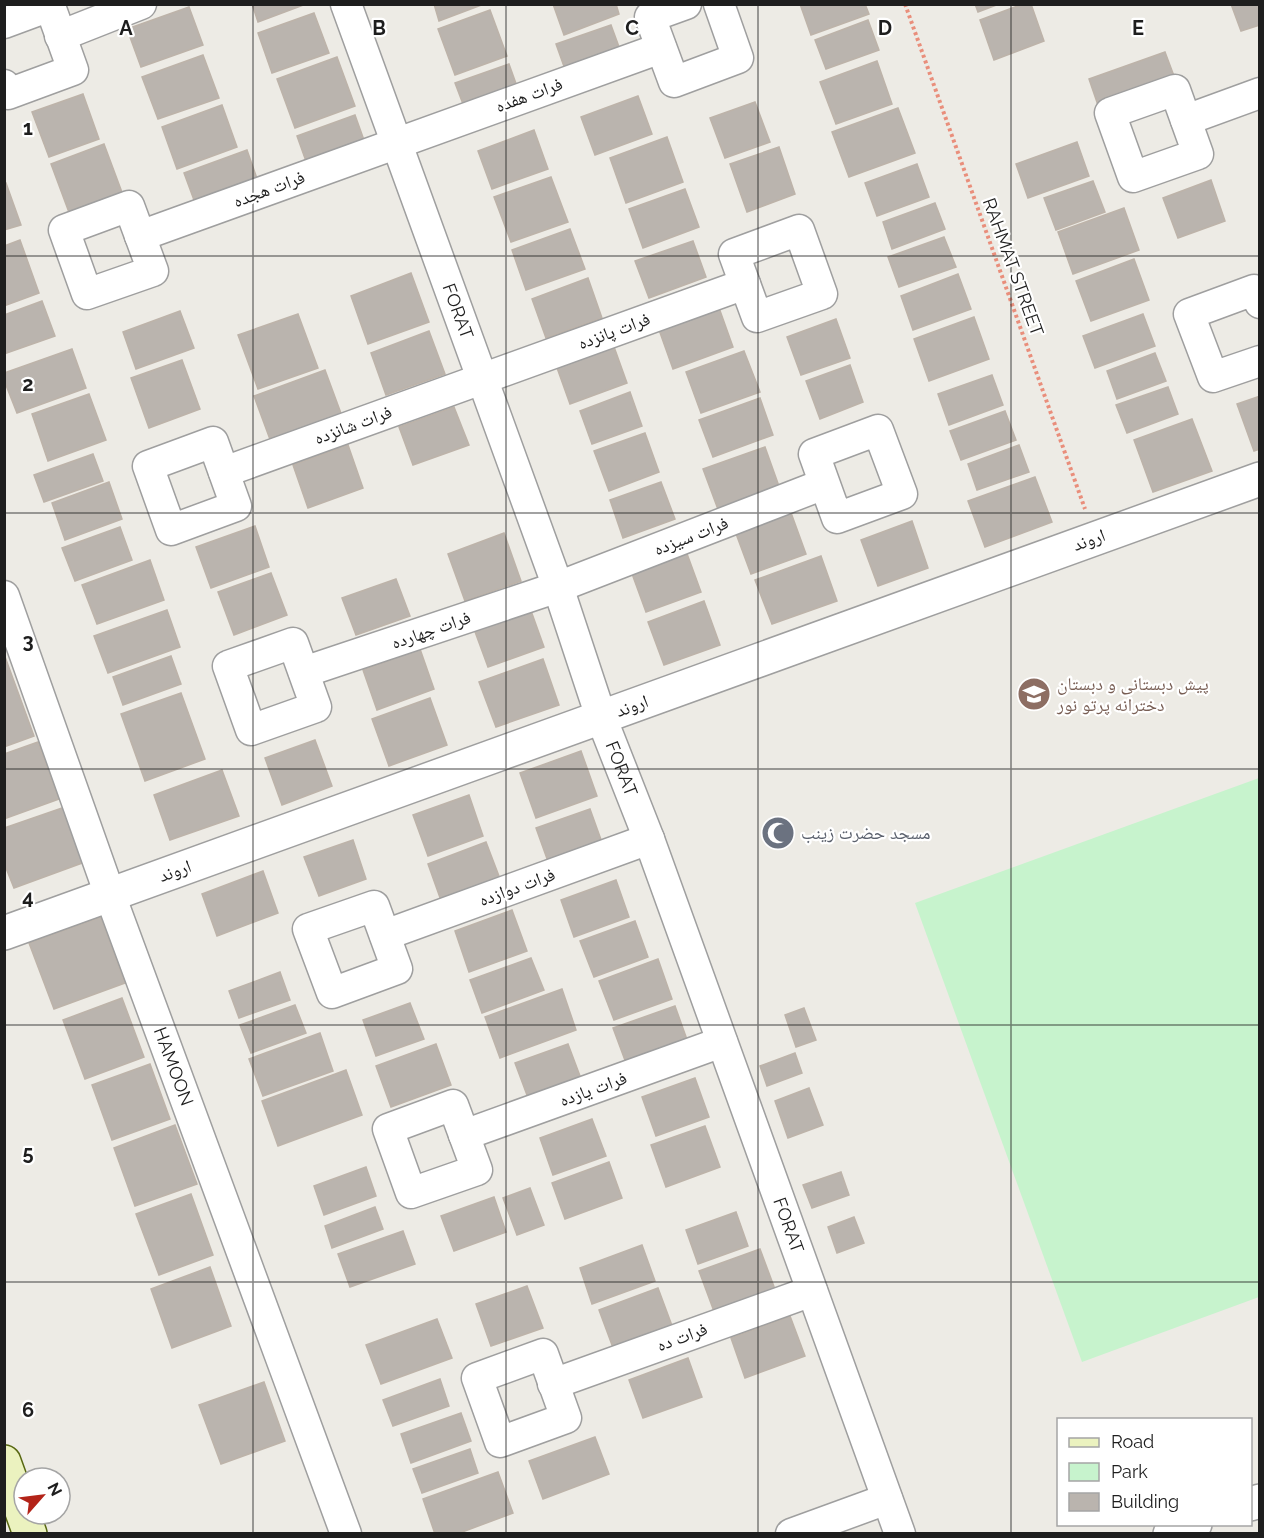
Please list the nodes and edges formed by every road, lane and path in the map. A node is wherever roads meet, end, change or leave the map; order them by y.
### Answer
1 (141, 4) edge
2 (346, 4) edge
3 (686, 4) edge
4 (719, 4) edge
5 (904, 4) edge
6 (4, 23) edge
7 (60, 36) junction
8 (661, 48) junction
9 (4, 85) edge
10 (1260, 93) edge
11 (1186, 120) dead end
12 (397, 143) junction
13 (140, 236) dead end
14 (745, 284) dead end
15 (1260, 303) edge
16 (1260, 361) edge
17 (482, 379) junction
18 (224, 472) dead end
19 (1260, 479) edge
20 (824, 484) dead end
21 (1095, 538) junction
22 (558, 587) junction
23 (4, 596) edge
24 (304, 672) dead end
25 (601, 717) junction
26 (649, 839) junction
27 (110, 895) junction
28 (4, 933) edge
29 (385, 935) dead end
30 (722, 1042) junction
31 (464, 1135) dead end
32 (812, 1291) junction
33 (553, 1384) dead end
34 (4, 1462) edge
35 (887, 1499) junction
36 (1189, 1526) edge
37 (30, 1533) edge
38 (346, 1533) edge
39 (791, 1533) edge
40 (900, 1533) edge
41 (1170, 1533) edge

1 - 7 street
2 - 12 street, FORAT
3 - 8 street
4 - 8 street
5 - 21 path, RAHMAT STREET
6 - 7 street
7 - 9 street
8 - 12 street, فرات هفده
10 - 11 street
12 - 13 street, فرات هجده
12 - 17 street, FORAT
14 - 17 street, فرات پانزده
15 - 16 street
17 - 18 street, فرات شانزده
17 - 22 street, FORAT
19 - 21 street, اروند
20 - 22 street, فرات سیزده
21 - 25 street, اروند
22 - 24 street, فرات چهارده
22 - 25 street, FORAT
23 - 27 street, HAMOON
25 - 26 street, FORAT
25 - 27 street, اروند
26 - 29 street, فرات دوازده
26 - 30 street, FORAT
27 - 28 street, اروند
27 - 38 street, HAMOON
30 - 31 street, فرات یازده
30 - 32 street, FORAT
32 - 33 street, فرات ده
32 - 35 street, FORAT
34 - 37 main road
35 - 39 street
35 - 40 street, FORAT
36 - 41 street

